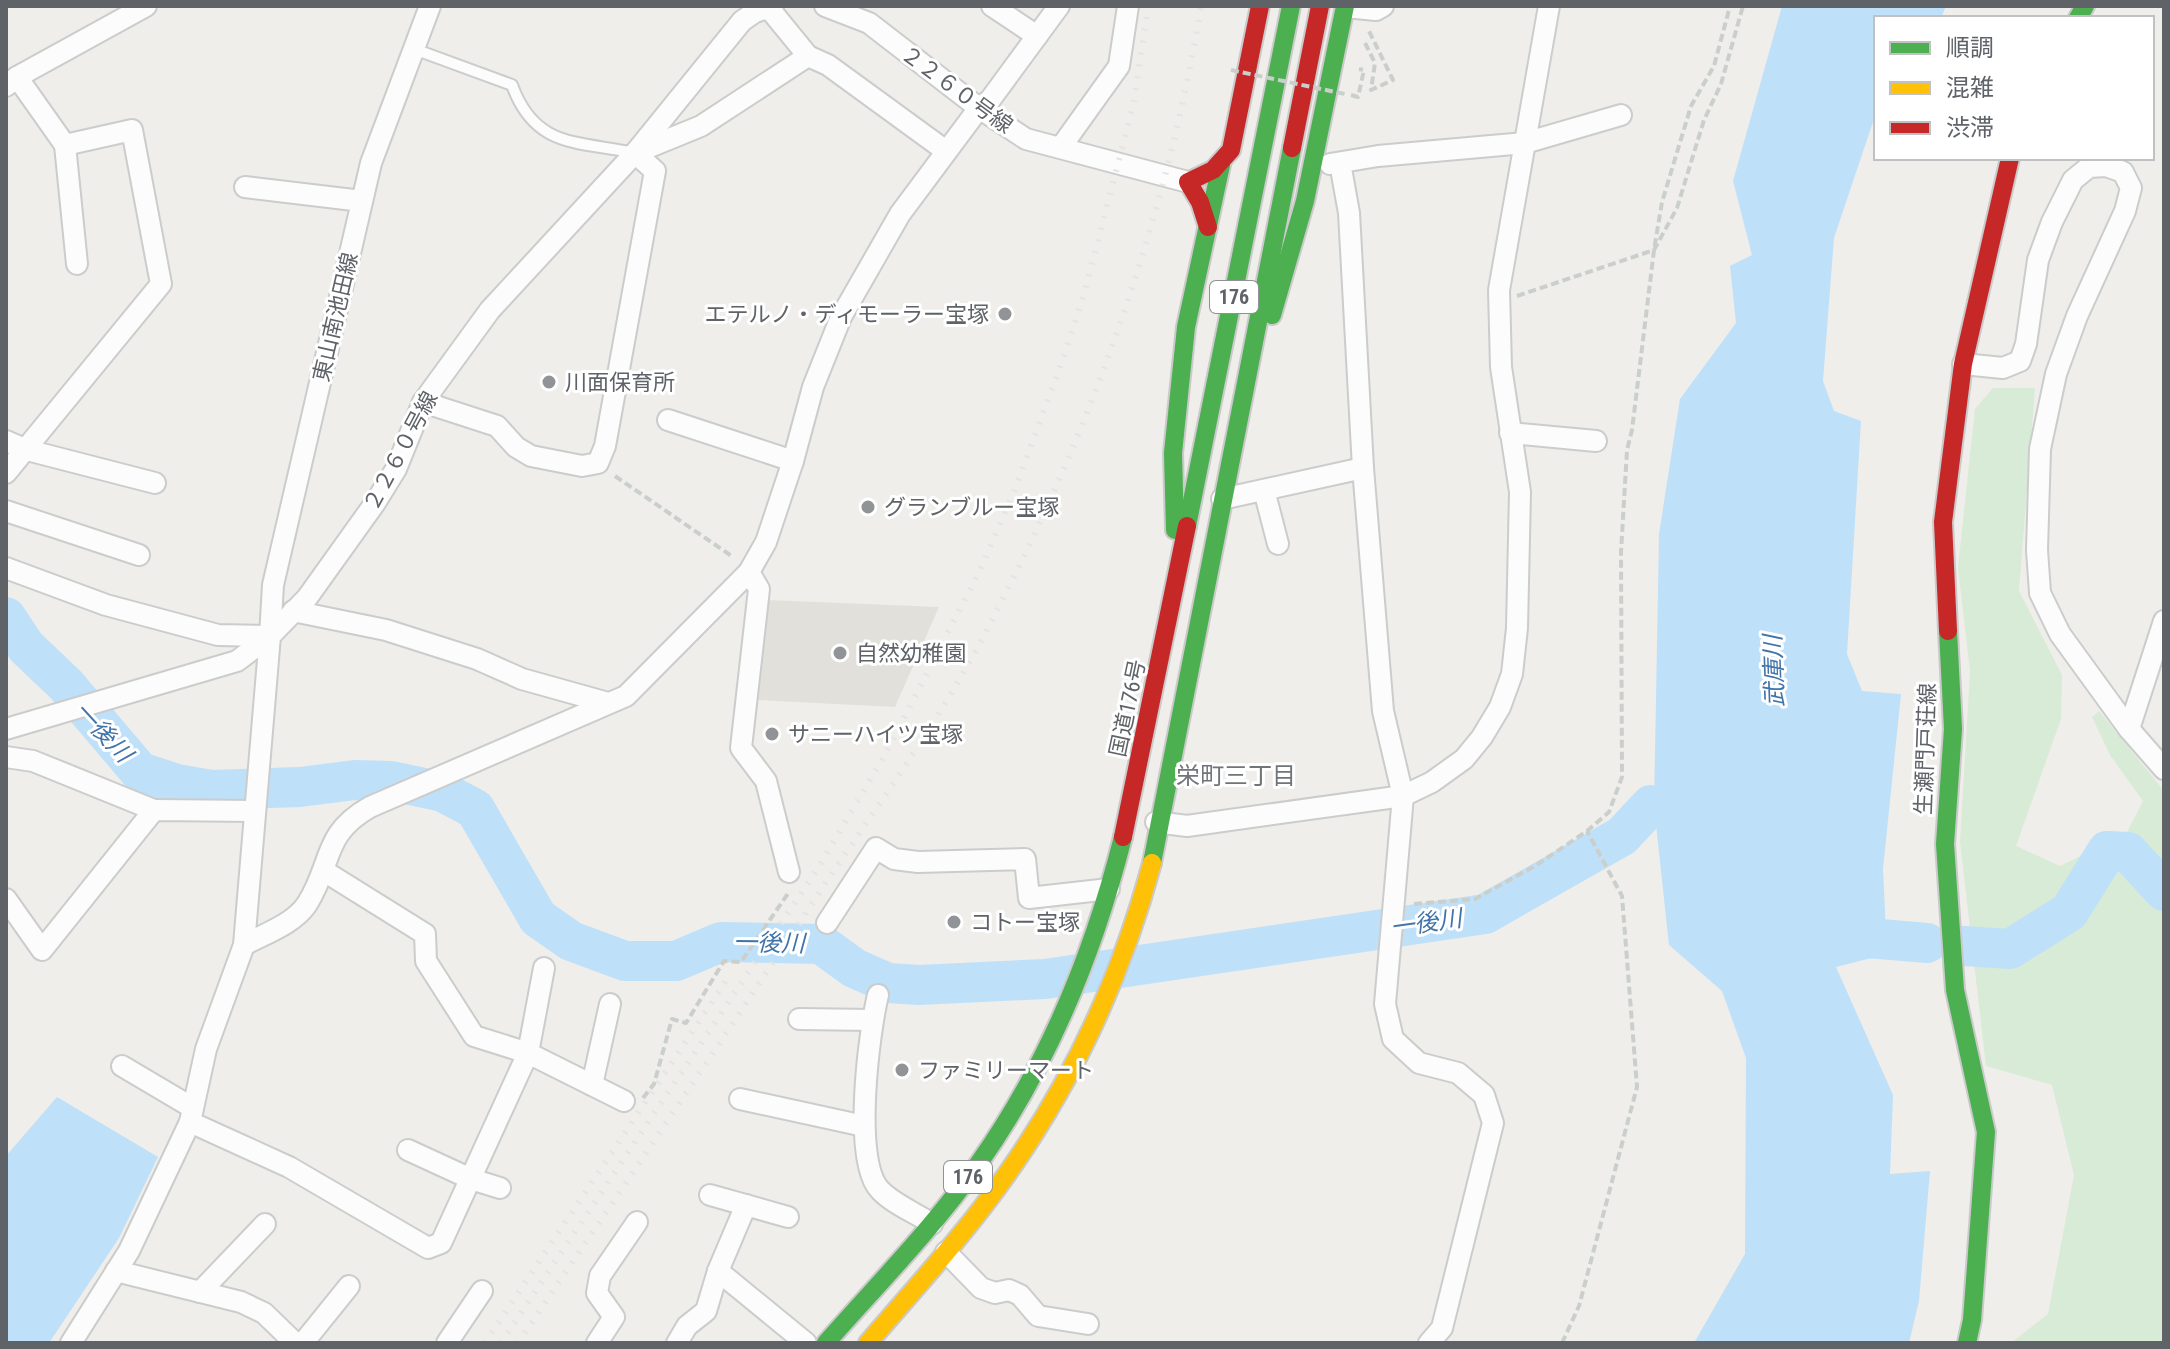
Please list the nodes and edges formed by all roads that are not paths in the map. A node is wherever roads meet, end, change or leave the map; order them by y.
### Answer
1 (146, 6) edge
2 (430, 6) edge
3 (770, 6) edge
4 (825, 6) edge
5 (992, 6) edge
6 (1059, 6) edge
7 (1128, 6) edge
8 (1260, 6) edge
9 (1291, 6) edge
10 (1320, 6) edge
11 (1345, 6) edge
12 (1383, 6) edge
13 (1549, 6) edge
14 (1037, 36) junction
15 (414, 49) junction
16 (808, 56) junction
17 (12, 82) edge
18 (979, 108) junction
19 (1621, 115) dead end
20 (1525, 143) junction
21 (65, 145) junction
22 (1061, 147) junction
23 (946, 151) junction
24 (635, 153) junction
25 (2010, 160) edge
26 (1340, 163) junction
27 (1221, 165) junction
28 (1313, 165) junction
29 (1188, 182) junction
30 (245, 187) dead end
31 (362, 201) junction
32 (1208, 227) junction
33 (77, 264) dead end
34 (1963, 364) junction
35 (1242, 399) junction
36 (423, 402) junction
37 (668, 420) dead end
38 (1510, 433) junction
39 (6, 441) edge
40 (1596, 441) dead end
41 (27, 450) junction
42 (793, 461) junction
43 (1363, 468) junction
44 (6, 473) edge
45 (155, 483) dead end
46 (1264, 490) junction
47 (1222, 499) junction
48 (6, 511) edge
49 (1278, 544) dead end
50 (139, 555) dead end
51 (6, 568) edge
52 (749, 572) junction
53 (1176, 588) junction
54 (293, 611) junction
55 (2164, 621) edge
56 (270, 636) junction
57 (608, 703) junction
58 (6, 729) edge
59 (2129, 729) junction
60 (6, 757) edge
61 (2164, 769) edge
62 (1403, 796) junction
63 (254, 806) junction
64 (154, 810) junction
65 (1128, 817) junction
66 (1162, 823) junction
67 (324, 871) junction
68 (789, 872) road end
69 (1109, 889) junction
70 (6, 899) edge
71 (827, 923) dead end
72 (244, 945) junction
73 (544, 968) dead end
74 (878, 995) dead end
75 (610, 1004) dead end
76 (799, 1019) dead end
77 (872, 1020) junction
78 (528, 1053) junction
79 (122, 1066) dead end
80 (592, 1085) junction
81 (740, 1099) dead end
82 (624, 1101) road end
83 (192, 1115) junction
84 (864, 1126) junction
85 (408, 1150) dead end
86 (471, 1179) junction
87 (500, 1188) dead end
88 (710, 1195) dead end
89 (746, 1205) junction
90 (788, 1217) dead end
91 (637, 1222) dead end
92 (265, 1224) dead end
93 (932, 1224) junction
94 (946, 1252) junction
95 (116, 1271) junction
96 (718, 1271) junction
97 (349, 1286) dead end
98 (482, 1291) dead end
99 (200, 1292) junction
100 (1088, 1324) dead end
101 (71, 1343) edge
102 (295, 1343) edge
103 (303, 1343) edge
104 (447, 1343) edge
105 (597, 1343) edge
106 (677, 1343) edge
107 (806, 1343) edge
108 (826, 1343) edge
109 (868, 1343) edge
110 (1429, 1343) edge
111 (1967, 1343) edge

1 - 17 street
2 - 15 street, 東山南池田線
3 - 16 street
3 - 24 street, ２２６０号線
4 - 18 street, ２２６０号線
5 - 14 street
6 - 14 street
7 - 22 street
8 - 27 main road
9 - 53 main road, 国道176号 / 176
10 - 35 main road, 176
11 - 12 street
11 - 28 main road
13 - 20 street
14 - 18 street
15 - 24 lane
15 - 31 street, 東山南池田線
16 - 23 street
16 - 24 street
17 - 21 street
18 - 22 street, ２２６０号線
18 - 23 street
19 - 20 street
20 - 26 street
20 - 38 street
21 - 33 street
21 - 41 street
22 - 29 street, ２２６０号線
23 - 42 street
24 - 36 street, ２２６０号線
24 - 36 street
25 - 34 main road, 生瀬門戸荘線
26 - 28 street
26 - 43 street
27 - 29 main road
27 - 32 main road
28 - 35 main road
29 - 32 main road
30 - 31 street
31 - 56 street, 東山南池田線
32 - 53 main road
34 - 59 street
34 - 111 main road, 生瀬門戸荘線
35 - 47 main road, 176
36 - 54 street, ２２６０号線
37 - 42 street
38 - 40 street
38 - 62 street
39 - 41 street
41 - 44 street
41 - 45 street
42 - 52 street
43 - 46 street
43 - 62 street
46 - 47 street
46 - 49 street
47 - 66 main road, 176
48 - 50 street
51 - 56 street
52 - 57 street
52 - 68 street
53 - 65 main road, 国道176号 / 176
54 - 56 street, ２２６０号線
54 - 57 street
55 - 59 street
56 - 58 street, ２２６０号線
56 - 63 street
57 - 67 street
59 - 61 street
60 - 64 street
62 - 66 street
62 - 110 street
63 - 64 street
63 - 72 street
64 - 70 street
65 - 66 street
65 - 69 main road, 国道176号 / 176
66 - 94 main road, 176
67 - 72 street
67 - 78 street
69 - 71 street
69 - 93 main road, 国道176号 / 176
72 - 83 street
73 - 78 street
74 - 77 street
75 - 80 street
76 - 77 street
77 - 84 street
78 - 80 street
78 - 86 street
79 - 83 street
80 - 82 street
81 - 84 street
83 - 86 street
83 - 95 street
84 - 93 street
85 - 86 street
86 - 87 street
88 - 89 street
89 - 90 street
89 - 96 street
91 - 105 street
92 - 99 street
93 - 108 main road, 国道176号 / 176
94 - 100 street
94 - 109 main road, 176
95 - 99 street
95 - 101 street
96 - 106 street
96 - 107 street
97 - 103 street
98 - 104 street
99 - 102 street

